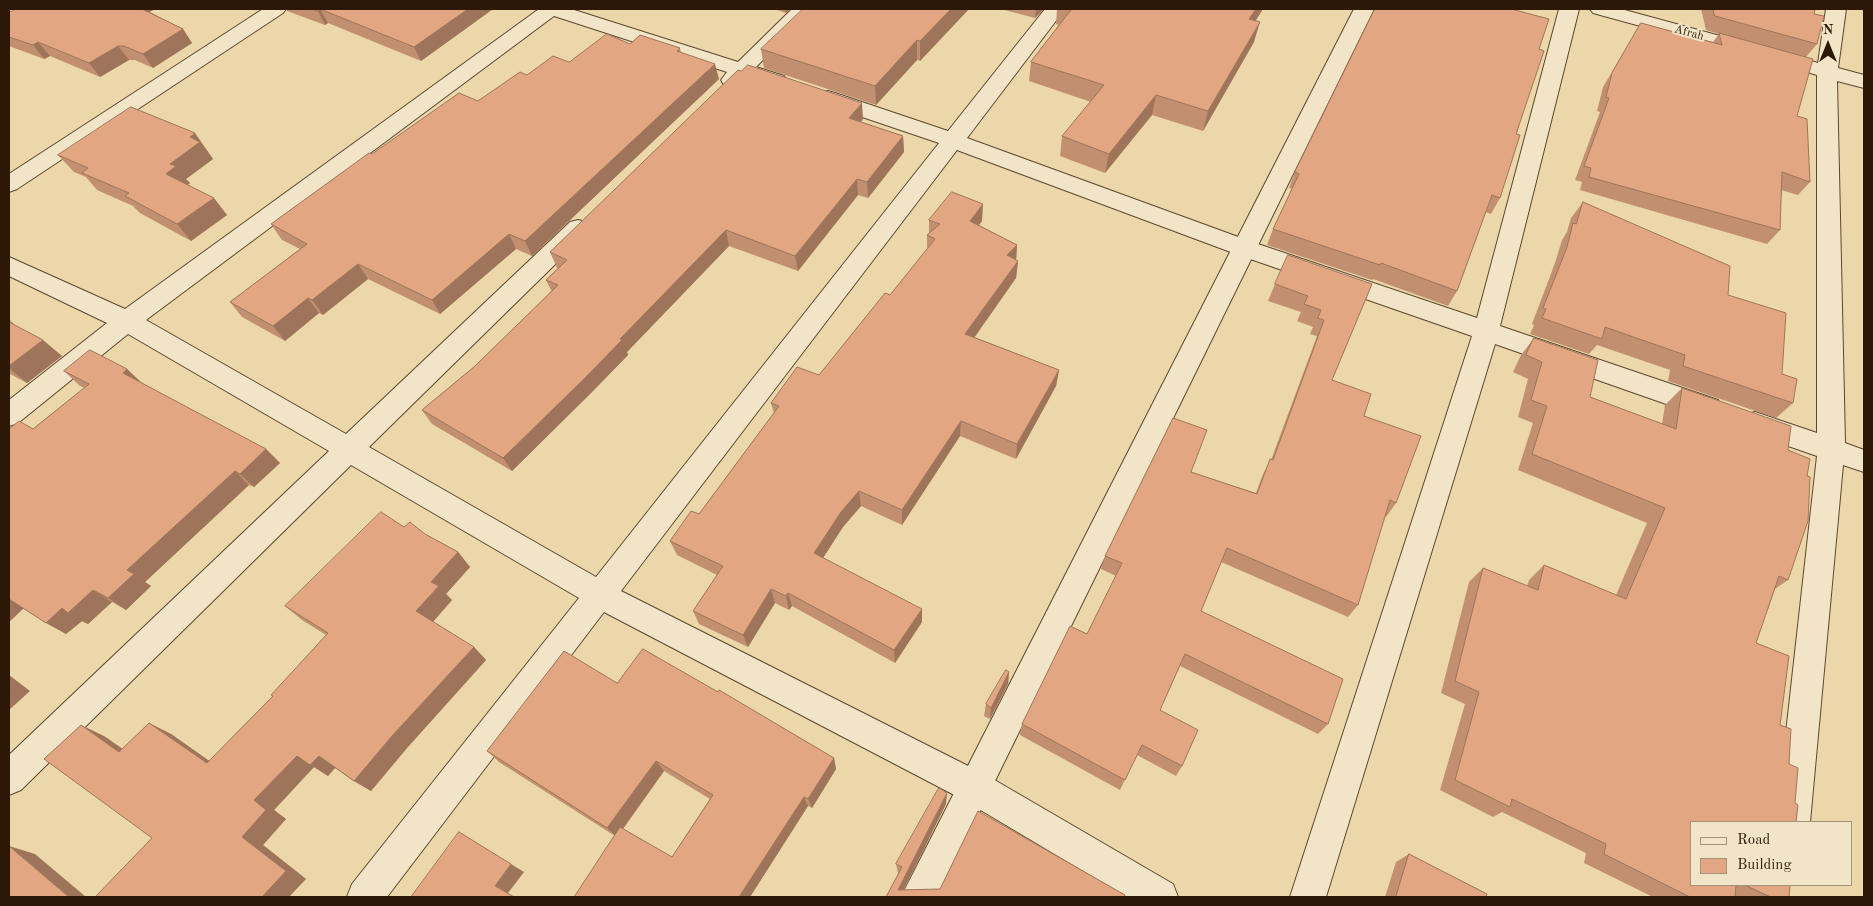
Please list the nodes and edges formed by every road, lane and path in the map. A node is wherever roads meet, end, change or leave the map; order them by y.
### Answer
1 (276, 9) edge
2 (551, 9) edge
3 (802, 9) edge
4 (1055, 9) edge
5 (1364, 9) edge
6 (1570, 9) edge
7 (1600, 9) edge
8 (1836, 9) edge
9 (743, 70) junction
10 (1827, 71) junction
11 (1864, 82) edge
12 (714, 97) edge
13 (952, 140) junction
14 (9, 184) edge
15 (592, 215) edge
16 (1244, 248) junction
17 (9, 266) edge
18 (127, 321) junction
19 (1486, 332) junction
20 (9, 414) edge
21 (348, 449) junction
22 (1831, 449) junction
23 (1864, 462) edge
24 (600, 595) junction
25 (9, 778) edge
26 (974, 787) junction
27 (1793, 821) edge
28 (365, 897) edge
29 (919, 897) edge
30 (1160, 897) edge
31 (1308, 897) edge

1 - 14 street
2 - 9 street
2 - 18 street
3 - 9 street
4 - 13 street
5 - 16 street
6 - 19 street
7 - 10 street, Afrah
8 - 10 street
9 - 12 street
9 - 13 street
10 - 11 street, Afrah
10 - 22 street
13 - 16 street
13 - 24 street
15 - 21 street
16 - 19 street
16 - 26 street
17 - 18 street
18 - 20 street
18 - 21 street
19 - 22 street
19 - 31 street
21 - 24 street
21 - 25 street
22 - 23 street
22 - 27 street
24 - 26 street
24 - 28 street
26 - 29 street
26 - 30 street

